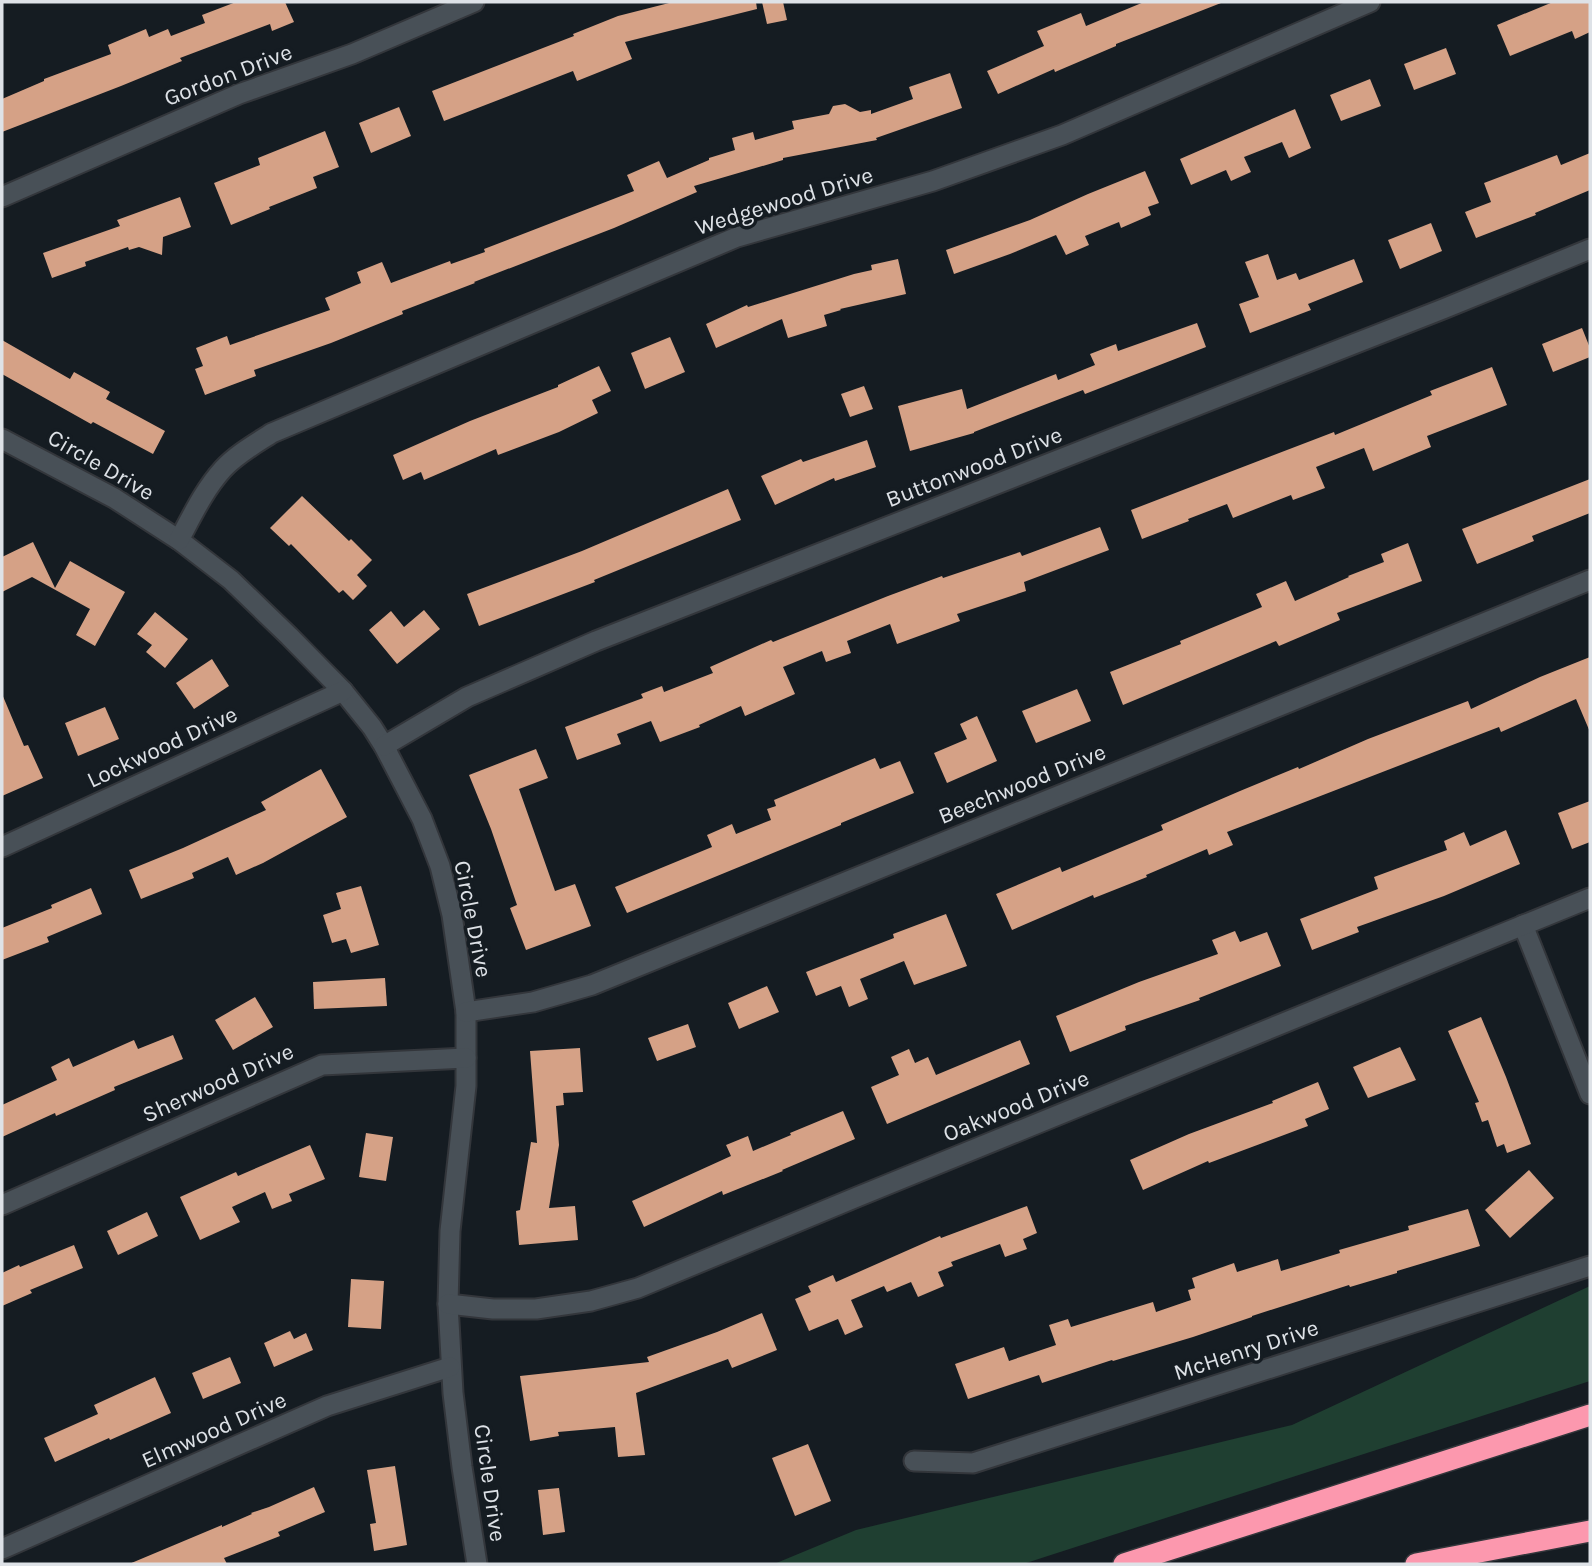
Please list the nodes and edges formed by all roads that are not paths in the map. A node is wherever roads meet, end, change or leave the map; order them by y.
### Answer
1 (474, 2) edge
2 (1370, 2) edge
3 (2, 197) edge
4 (1590, 249) edge
5 (2, 439) edge
6 (179, 540) junction
7 (1590, 580) edge
8 (343, 691) junction
9 (384, 746) junction
10 (2, 847) edge
11 (1590, 898) edge
12 (1523, 925) junction
13 (466, 1012) junction
14 (466, 1058) junction
15 (1590, 1094) edge
16 (2, 1205) edge
17 (1590, 1266) edge
18 (448, 1304) junction
19 (450, 1367) junction
20 (1590, 1415) edge
21 (914, 1461) dead end
22 (1590, 1531) edge
23 (2, 1549) edge
24 (477, 1564) edge
25 (1124, 1564) edge
26 (1416, 1564) edge

1 - 3 street, Gordon Drive
2 - 6 street, Wedgewood Drive
4 - 9 street, Buttonwood Drive
5 - 6 street, Circle Drive
6 - 8 street, Circle Drive
7 - 13 street, Beechwood Drive
8 - 9 street, Circle Drive
8 - 10 street, Lockwood Drive
9 - 13 street, Circle Drive
11 - 12 street, Oakwood Drive
12 - 15 street
12 - 18 street, Oakwood Drive
13 - 14 street, Circle Drive
14 - 16 street, Sherwood Drive
14 - 18 street, Circle Drive
17 - 21 street, McHenry Drive
18 - 19 street, Circle Drive
19 - 23 street, Elmwood Drive
19 - 24 street, Circle Drive
20 - 25 highway
22 - 26 highway

